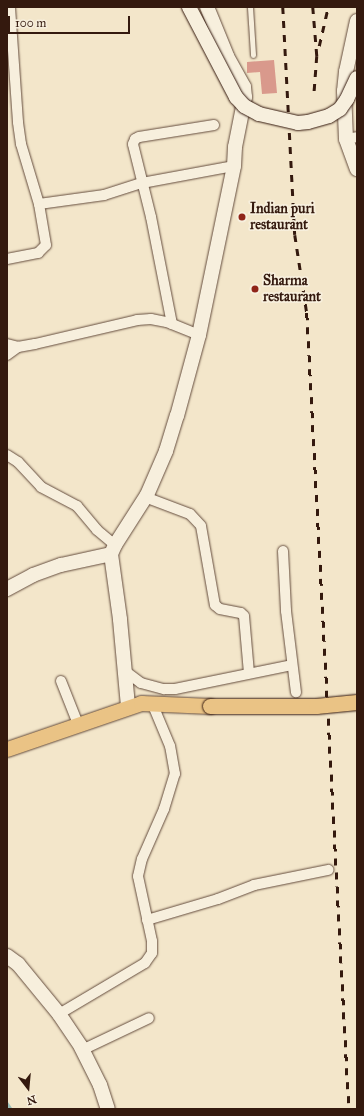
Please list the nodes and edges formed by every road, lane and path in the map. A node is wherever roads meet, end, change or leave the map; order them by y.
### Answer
1 (10, 7) edge
2 (189, 7) edge
3 (207, 7) edge
4 (250, 7) edge
5 (357, 21) edge
6 (253, 55) dead end
7 (357, 78) edge
8 (214, 125) dead end
9 (352, 138) edge
10 (234, 166) junction
11 (357, 169) edge
12 (142, 183) junction
13 (39, 204) junction
14 (7, 259) edge
15 (172, 324) junction
16 (199, 335) junction
17 (7, 344) edge
18 (18, 346) junction
19 (7, 355) edge
20 (7, 455) edge
21 (145, 497) junction
22 (113, 549) junction
23 (283, 551) dead end
24 (7, 589) edge
25 (292, 665) junction
26 (124, 671) junction
27 (249, 673) junction
28 (62, 681) dead end
29 (296, 692) dead end
30 (152, 702) junction
31 (357, 702) edge
32 (128, 706) junction
33 (78, 724) junction
34 (7, 749) edge
35 (328, 870) dead end
36 (147, 920) junction
37 (7, 956) edge
38 (59, 1014) junction
39 (148, 1018) dead end
40 (82, 1050) junction
41 (108, 1109) edge

1 - 13 street
2 - 7 street, bridge
3 - 10 street
4 - 6 lane
5 - 9 street
8 - 12 street
9 - 11 street
10 - 12 street
10 - 16 street
12 - 13 street
12 - 15 street
13 - 14 street
15 - 16 street
15 - 18 street
16 - 21 street
17 - 18 street
18 - 19 street
20 - 22 street
21 - 22 street
21 - 27 street
22 - 24 street
22 - 26 street
23 - 25 street
25 - 27 street
25 - 29 street
26 - 27 street
26 - 32 street
28 - 33 street
30 - 31 main road, bridge
30 - 32 main road
30 - 36 street
32 - 33 main road
33 - 34 main road
35 - 36 street
36 - 38 street
37 - 38 street
38 - 40 street
39 - 40 street
40 - 41 street

